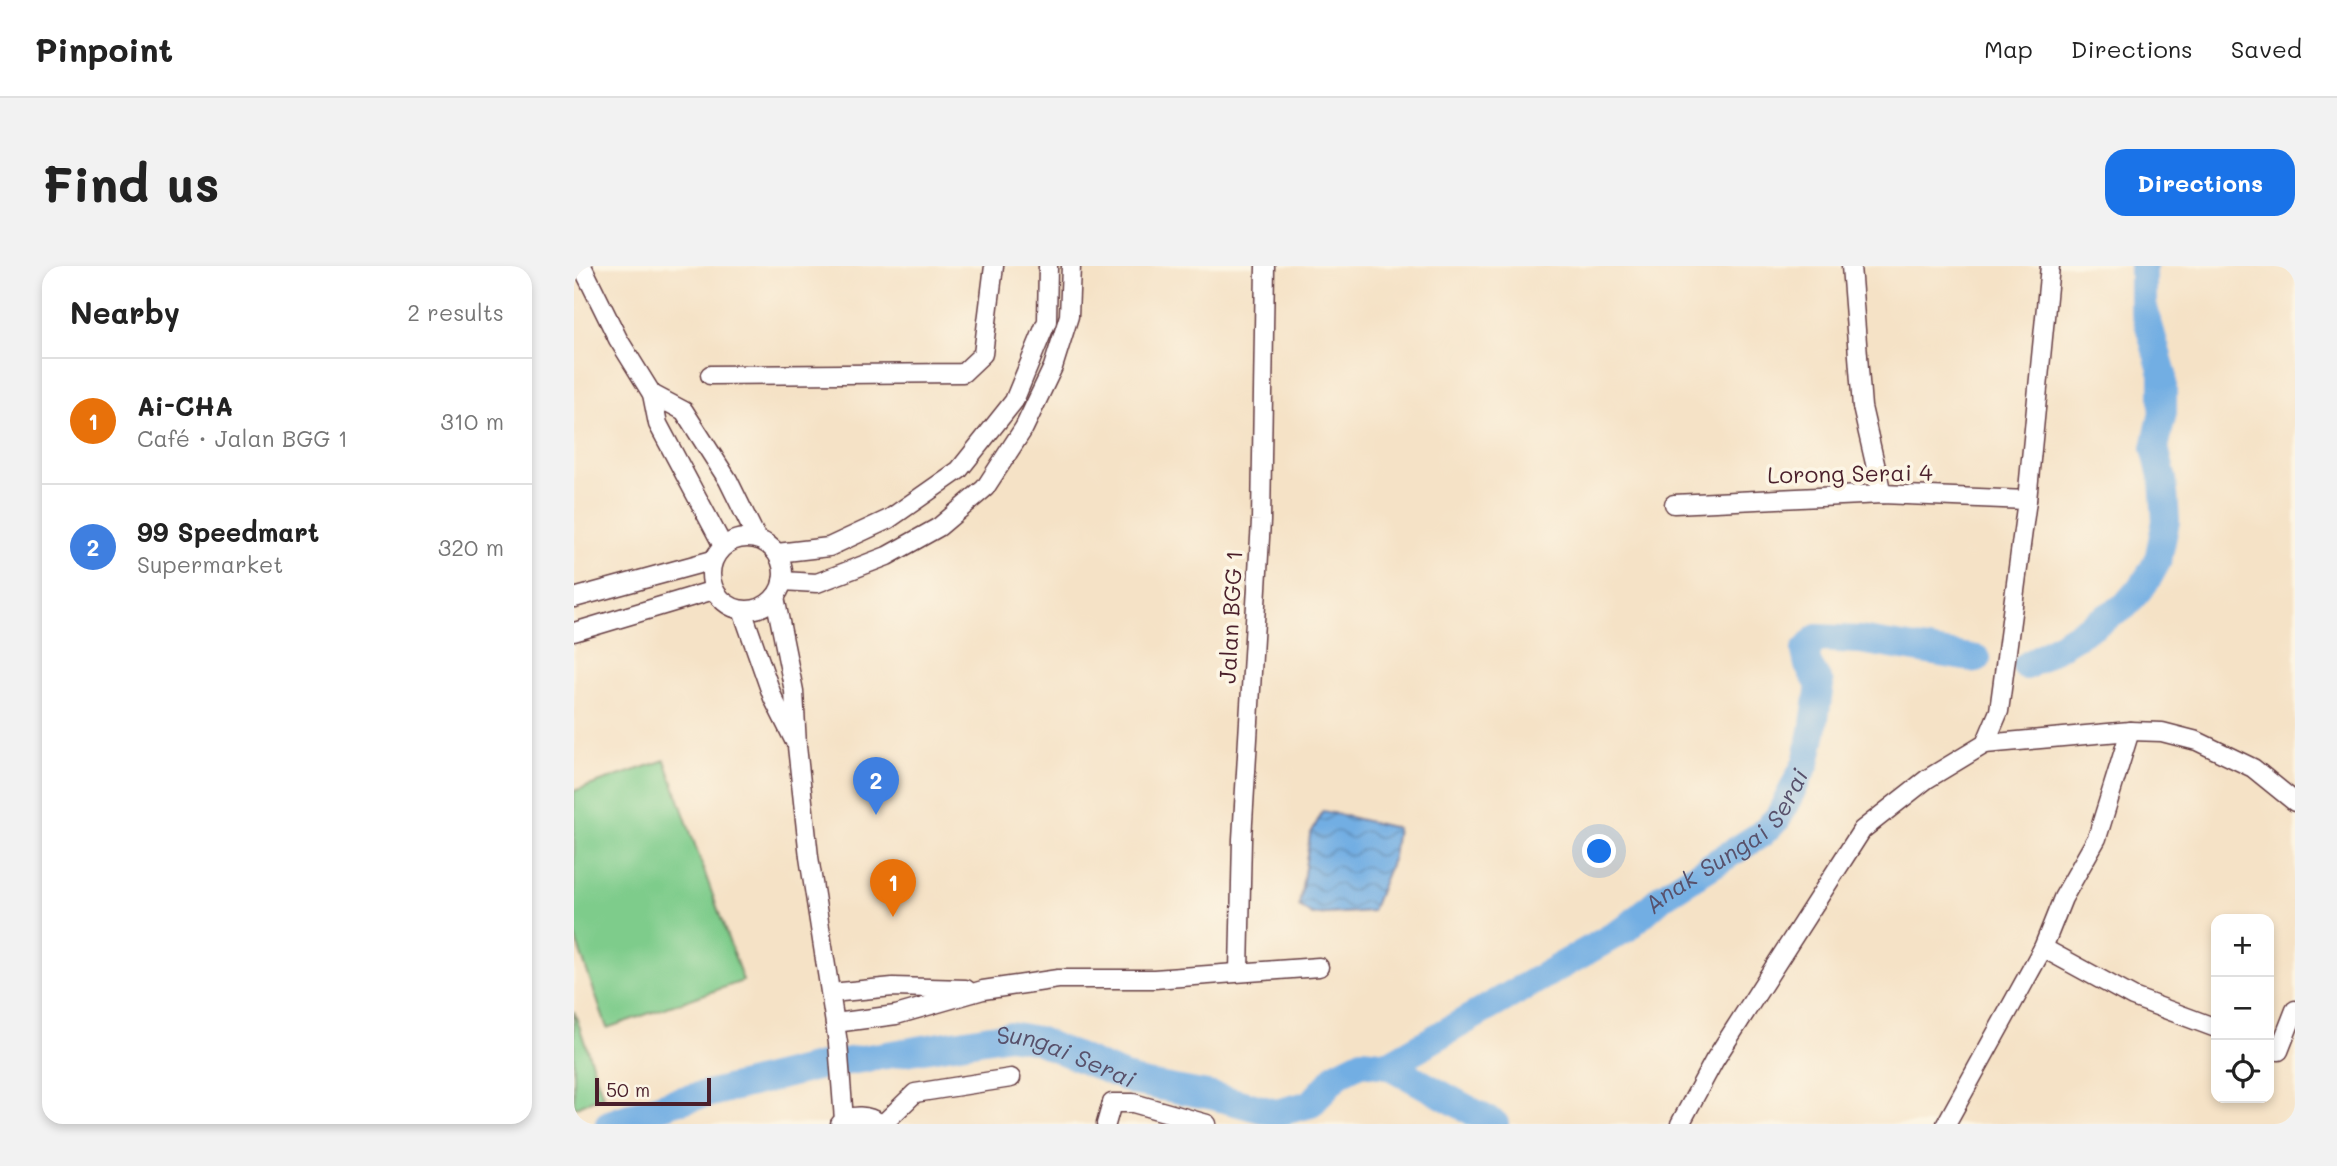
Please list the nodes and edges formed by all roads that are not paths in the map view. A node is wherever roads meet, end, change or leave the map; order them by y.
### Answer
1 (582, 266) edge
2 (994, 266) edge
3 (1048, 266) edge
4 (1071, 266) edge
5 (1265, 266) edge
6 (1851, 266) edge
7 (2050, 266) edge
8 (710, 375) dead end
9 (652, 394) junction
10 (1882, 494) junction
11 (2027, 500) junction
12 (1674, 504) dead end
13 (757, 539) junction
14 (718, 553) junction
15 (777, 553) junction
16 (779, 589) junction
17 (714, 590) junction
18 (574, 598) edge
19 (742, 610) junction
20 (574, 632) edge
21 (2130, 731) junction
22 (1985, 744) junction
23 (797, 746) junction
24 (2295, 802) edge
25 (2043, 948) junction
26 (1319, 967) dead end
27 (1239, 971) junction
28 (983, 990) junction
29 (831, 993) junction
30 (2295, 1010) edge
31 (835, 1023) junction
32 (2211, 1026) edge
33 (2281, 1052) edge
34 (1011, 1077) dead end
35 (842, 1122) edge
36 (882, 1124) edge
37 (1106, 1124) edge
38 (1208, 1124) edge
39 (1680, 1124) edge
40 (1947, 1124) edge

1 - 9 street
2 - 8 street
3 - 15 street
4 - 16 street
5 - 27 street, Jalan BGG 1
6 - 10 street
7 - 11 street
9 - 13 street
9 - 14 street
10 - 11 street, Lorong Serai 4
10 - 12 street, Lorong Serai 4
11 - 22 street
13 - 14 street
13 - 15 street
14 - 17 street
14 - 18 street
15 - 16 street
16 - 19 street
16 - 23 street
17 - 19 street
17 - 20 street
19 - 23 street
21 - 22 street
21 - 24 street
21 - 25 street
22 - 39 street
23 - 29 street
25 - 32 street
25 - 40 street
26 - 27 street
27 - 28 street
28 - 29 street
28 - 31 street
29 - 31 street
30 - 33 street
31 - 35 street
34 - 36 street
35 - 36 street
37 - 38 street

